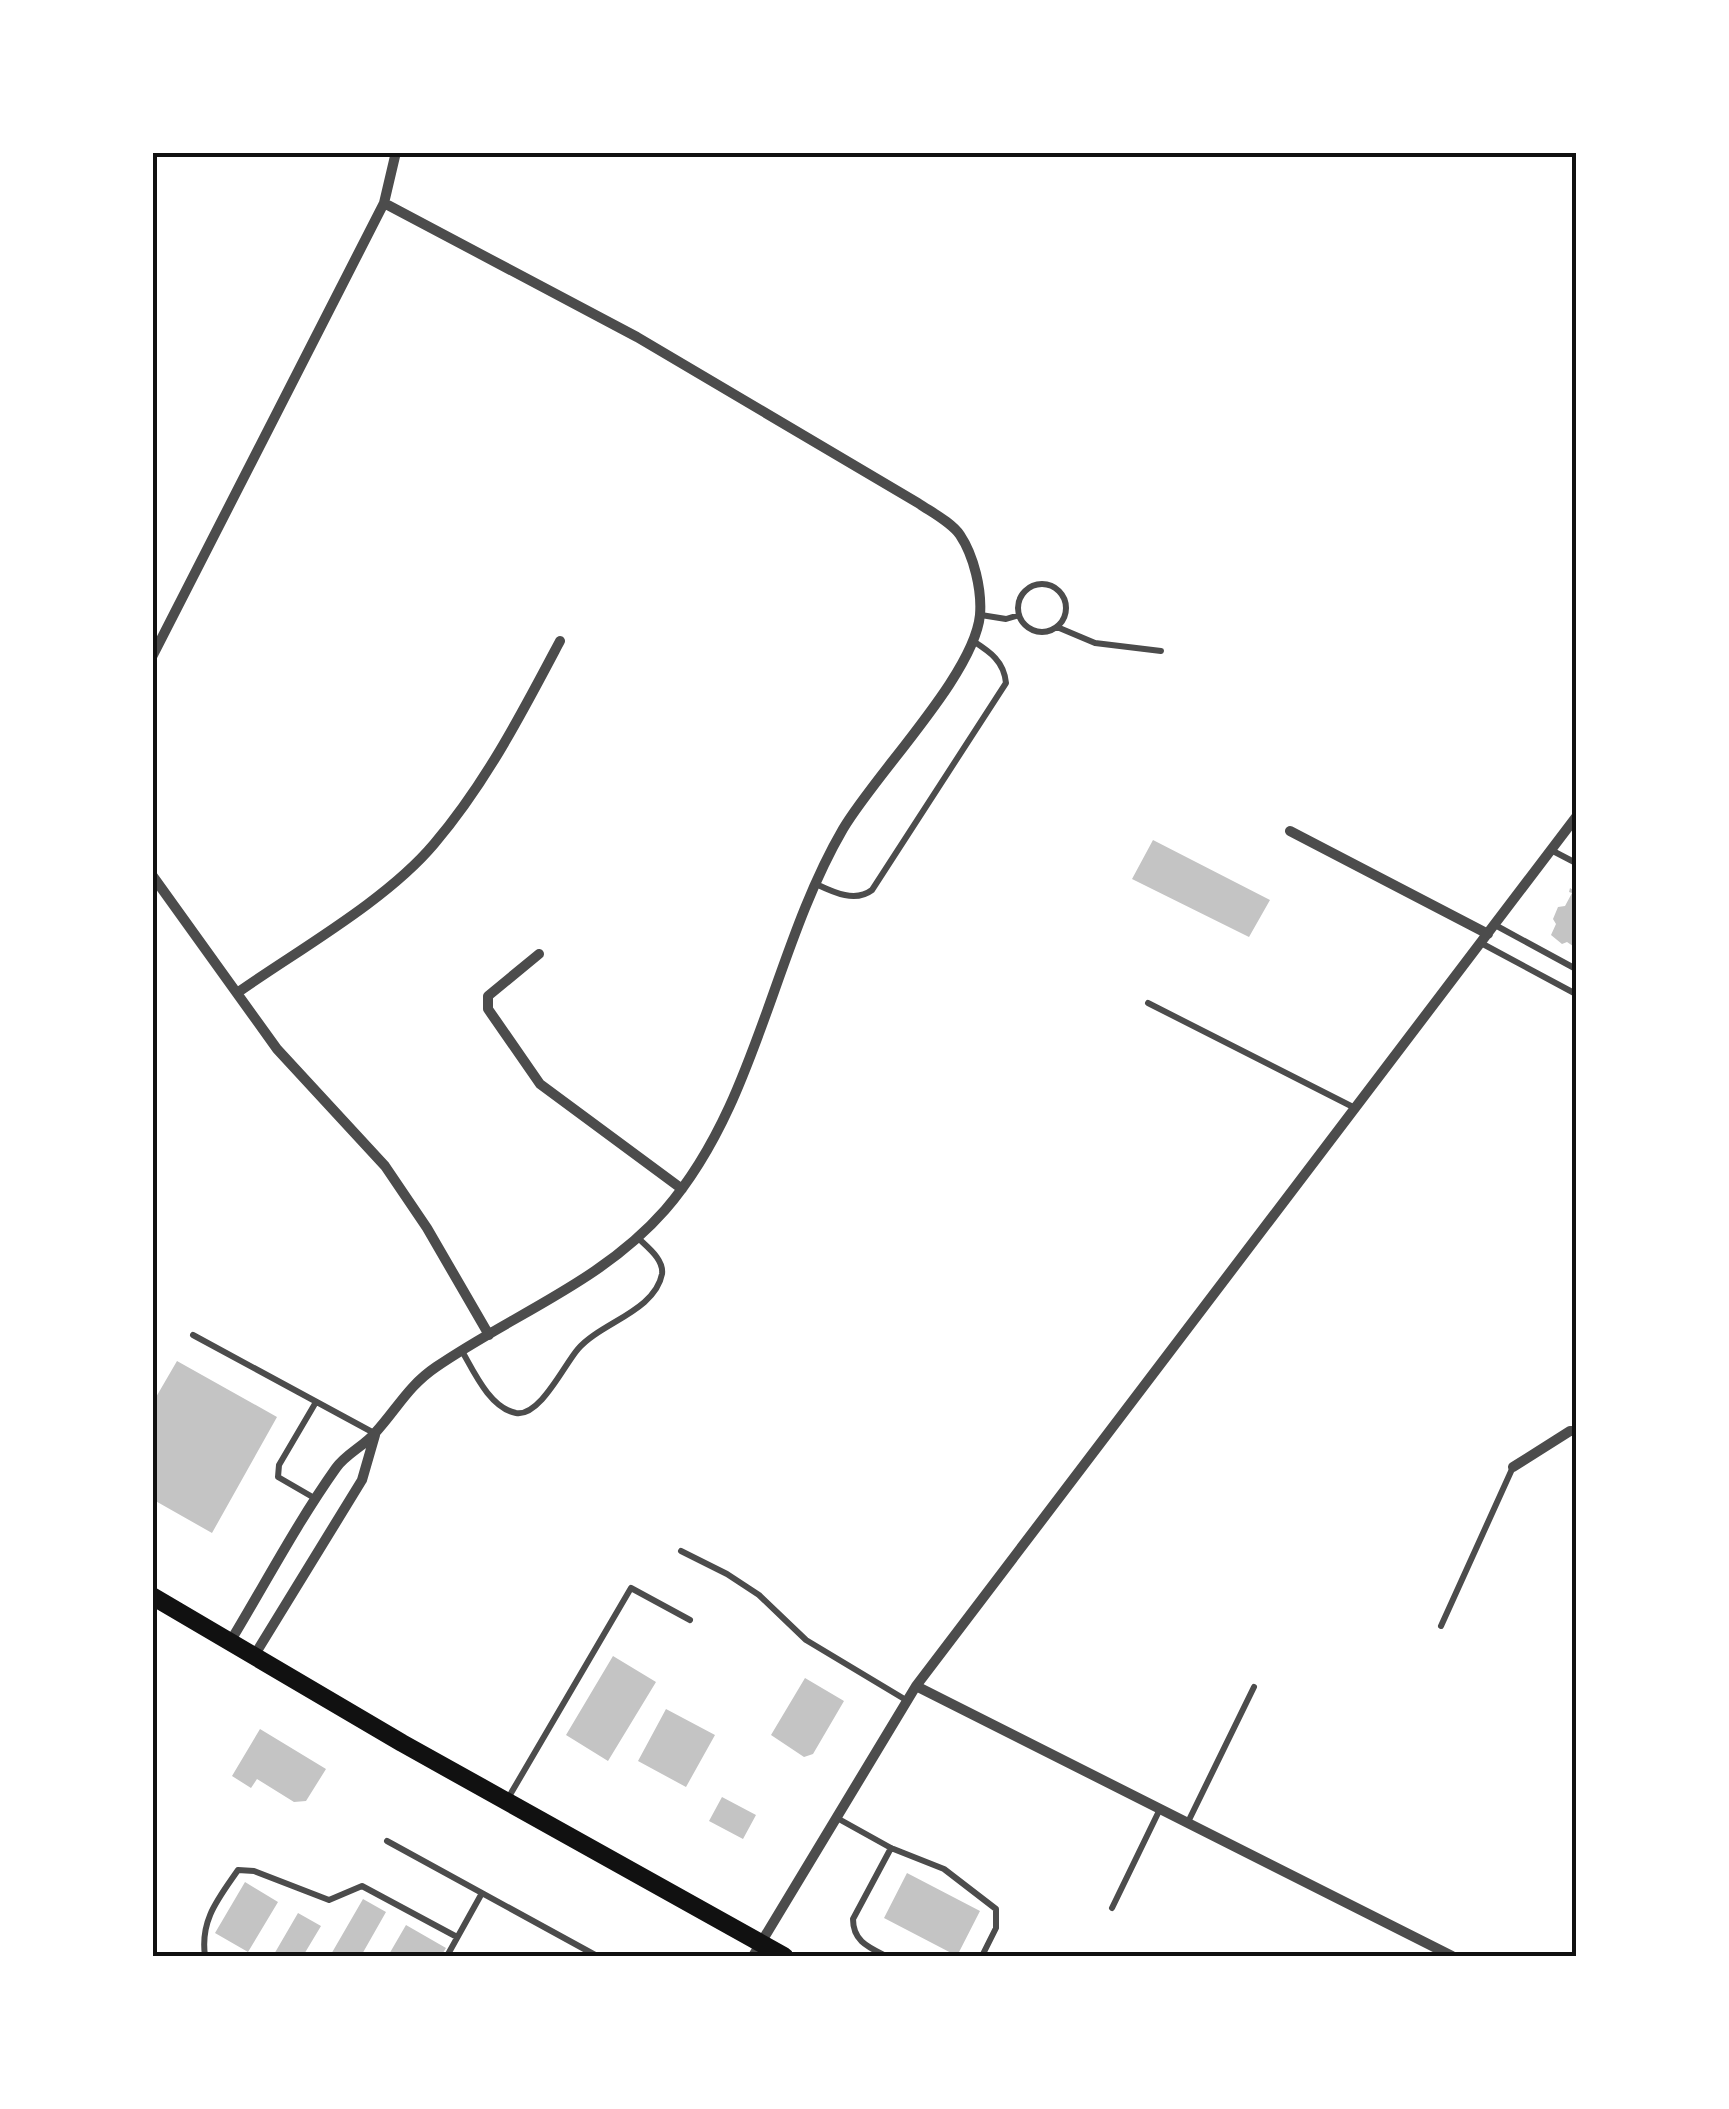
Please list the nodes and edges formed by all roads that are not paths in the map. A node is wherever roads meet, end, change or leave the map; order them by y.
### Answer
1 (396, 152) edge
2 (384, 202) junction
3 (980, 615) junction
4 (1019, 615) junction
5 (1057, 627) junction
6 (972, 640) junction
7 (560, 641) dead end
8 (1162, 651) dead end
9 (152, 656) edge
10 (1576, 816) edge
11 (1290, 831) dead end
12 (1551, 850) junction
13 (1576, 863) edge
14 (152, 875) edge
15 (816, 884) junction
16 (1488, 934) junction
17 (539, 954) dead end
18 (1576, 969) edge
19 (236, 992) junction
20 (1576, 994) edge
21 (1148, 1004) dead end
22 (1356, 1108) junction
23 (682, 1188) junction
24 (638, 1237) junction
25 (193, 1335) dead end
26 (489, 1335) junction
27 (462, 1351) junction
28 (316, 1402) junction
29 (1576, 1431) edge
30 (375, 1434) junction
31 (1513, 1467) joint
32 (317, 1499) junction
33 (681, 1552) dead end
34 (152, 1596) edge
35 (690, 1620) dead end
36 (1441, 1626) dead end
37 (230, 1642) junction
38 (254, 1656) junction
39 (916, 1686) junction
40 (1254, 1687) dead end
41 (908, 1700) junction
42 (507, 1802) junction
43 (1160, 1809) junction
44 (836, 1818) junction
45 (1187, 1823) junction
46 (387, 1840) dead end
47 (891, 1848) junction
48 (482, 1893) junction
49 (1112, 1908) dead end
50 (458, 1937) junction
51 (757, 1950) edge
52 (205, 1956) edge
53 (447, 1956) edge
54 (596, 1956) edge
55 (784, 1956) edge
56 (886, 1956) edge
57 (982, 1956) edge
58 (1452, 1956) edge

1 - 2 street
2 - 3 street
2 - 9 street
3 - 4 lane
3 - 6 street
4 - 5 lane
4 - 5 lane
5 - 8 lane
6 - 15 street
6 - 15 lane
7 - 19 street
10 - 12 street
11 - 16 street
12 - 13 lane
12 - 16 street
14 - 19 street
15 - 23 street
16 - 18 lane
16 - 20 lane
16 - 22 street
17 - 23 street
19 - 26 street
21 - 22 lane
22 - 39 street
23 - 24 street
24 - 26 street
24 - 27 lane
25 - 28 lane
26 - 27 street
27 - 30 street
28 - 30 lane
28 - 32 lane
29 - 31 street
30 - 32 street
30 - 38 street
31 - 36 lane
32 - 37 street
33 - 41 lane
34 - 37 main road
35 - 42 lane
37 - 38 main road
38 - 42 main road
39 - 41 street
39 - 43 street
40 - 45 lane
41 - 44 street
42 - 51 main road
43 - 45 street
43 - 49 lane
44 - 47 lane
44 - 51 street
45 - 58 street
46 - 48 lane
47 - 56 lane
47 - 57 lane
48 - 50 lane
48 - 54 lane
50 - 52 lane
50 - 53 lane
51 - 55 main road

